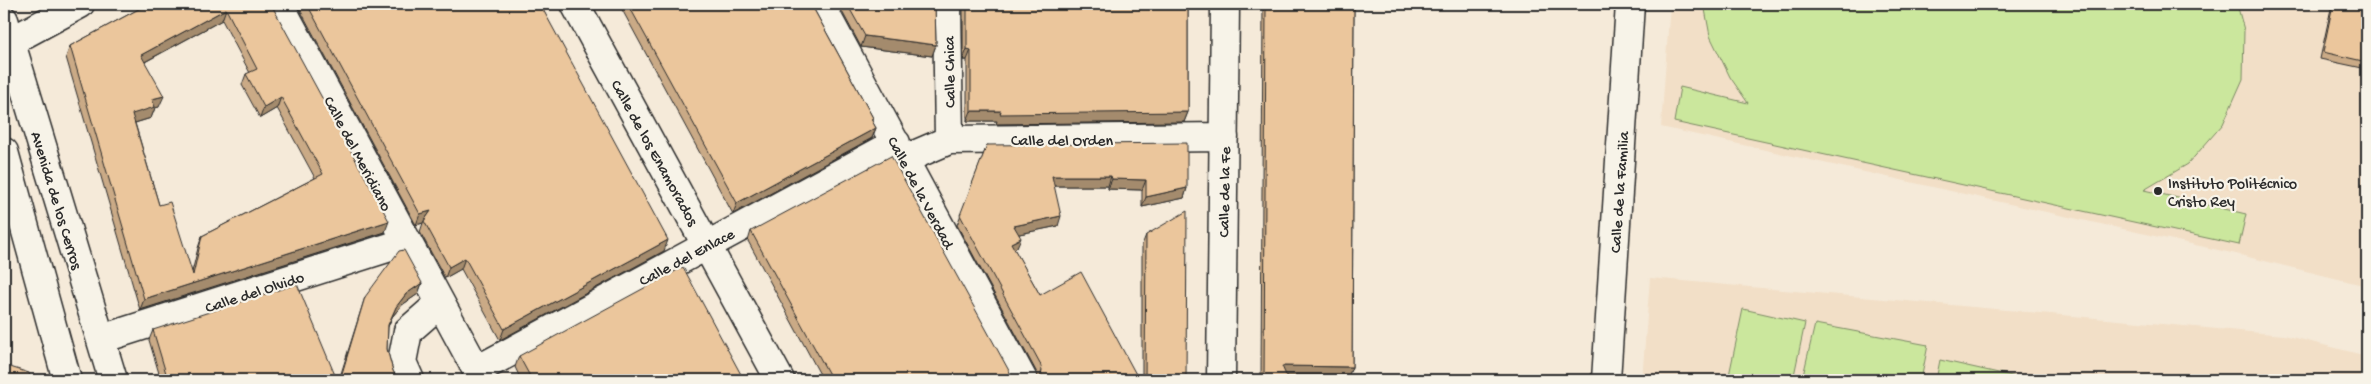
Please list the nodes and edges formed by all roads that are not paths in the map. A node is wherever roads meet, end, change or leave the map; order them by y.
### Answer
1 (80, 4) edge
2 (279, 4) edge
3 (575, 4) edge
4 (820, 4) edge
5 (947, 4) edge
6 (1630, 4) edge
7 (1225, 5) edge
8 (6, 36) edge
9 (1224, 137) junction
10 (949, 140) junction
11 (4, 152) edge
12 (901, 152) junction
13 (406, 242) junction
14 (706, 244) junction
15 (440, 303) junction
16 (101, 339) junction
17 (479, 375) edge
18 (67, 380) edge
19 (113, 380) edge
20 (410, 380) edge
21 (780, 380) edge
22 (1023, 380) edge
23 (1221, 380) edge
24 (1606, 380) edge

1 - 8 street
2 - 13 street, Calle del Meridiano
3 - 14 street, Calle de los Enamorados
4 - 12 street, Calle de la Verdad
5 - 10 street, Calle Chica
6 - 24 street, Calle de la Familia
7 - 9 street, Calle de la Fe
8 - 16 street, Avenida de los Cerros
9 - 10 street, Calle del Orden
9 - 23 street, Calle de la Fe
10 - 12 street, Calle del Orden
11 - 18 street
12 - 14 street, Calle del Enlace
12 - 22 street, Calle de la Verdad
13 - 15 street, Calle del Meridiano
13 - 16 street, Calle del Olvido
14 - 17 street, Calle del Enlace
14 - 21 street, Calle de los Enamorados
15 - 17 street, Calle del Meridiano
15 - 20 street
16 - 19 street, Avenida de los Cerros

